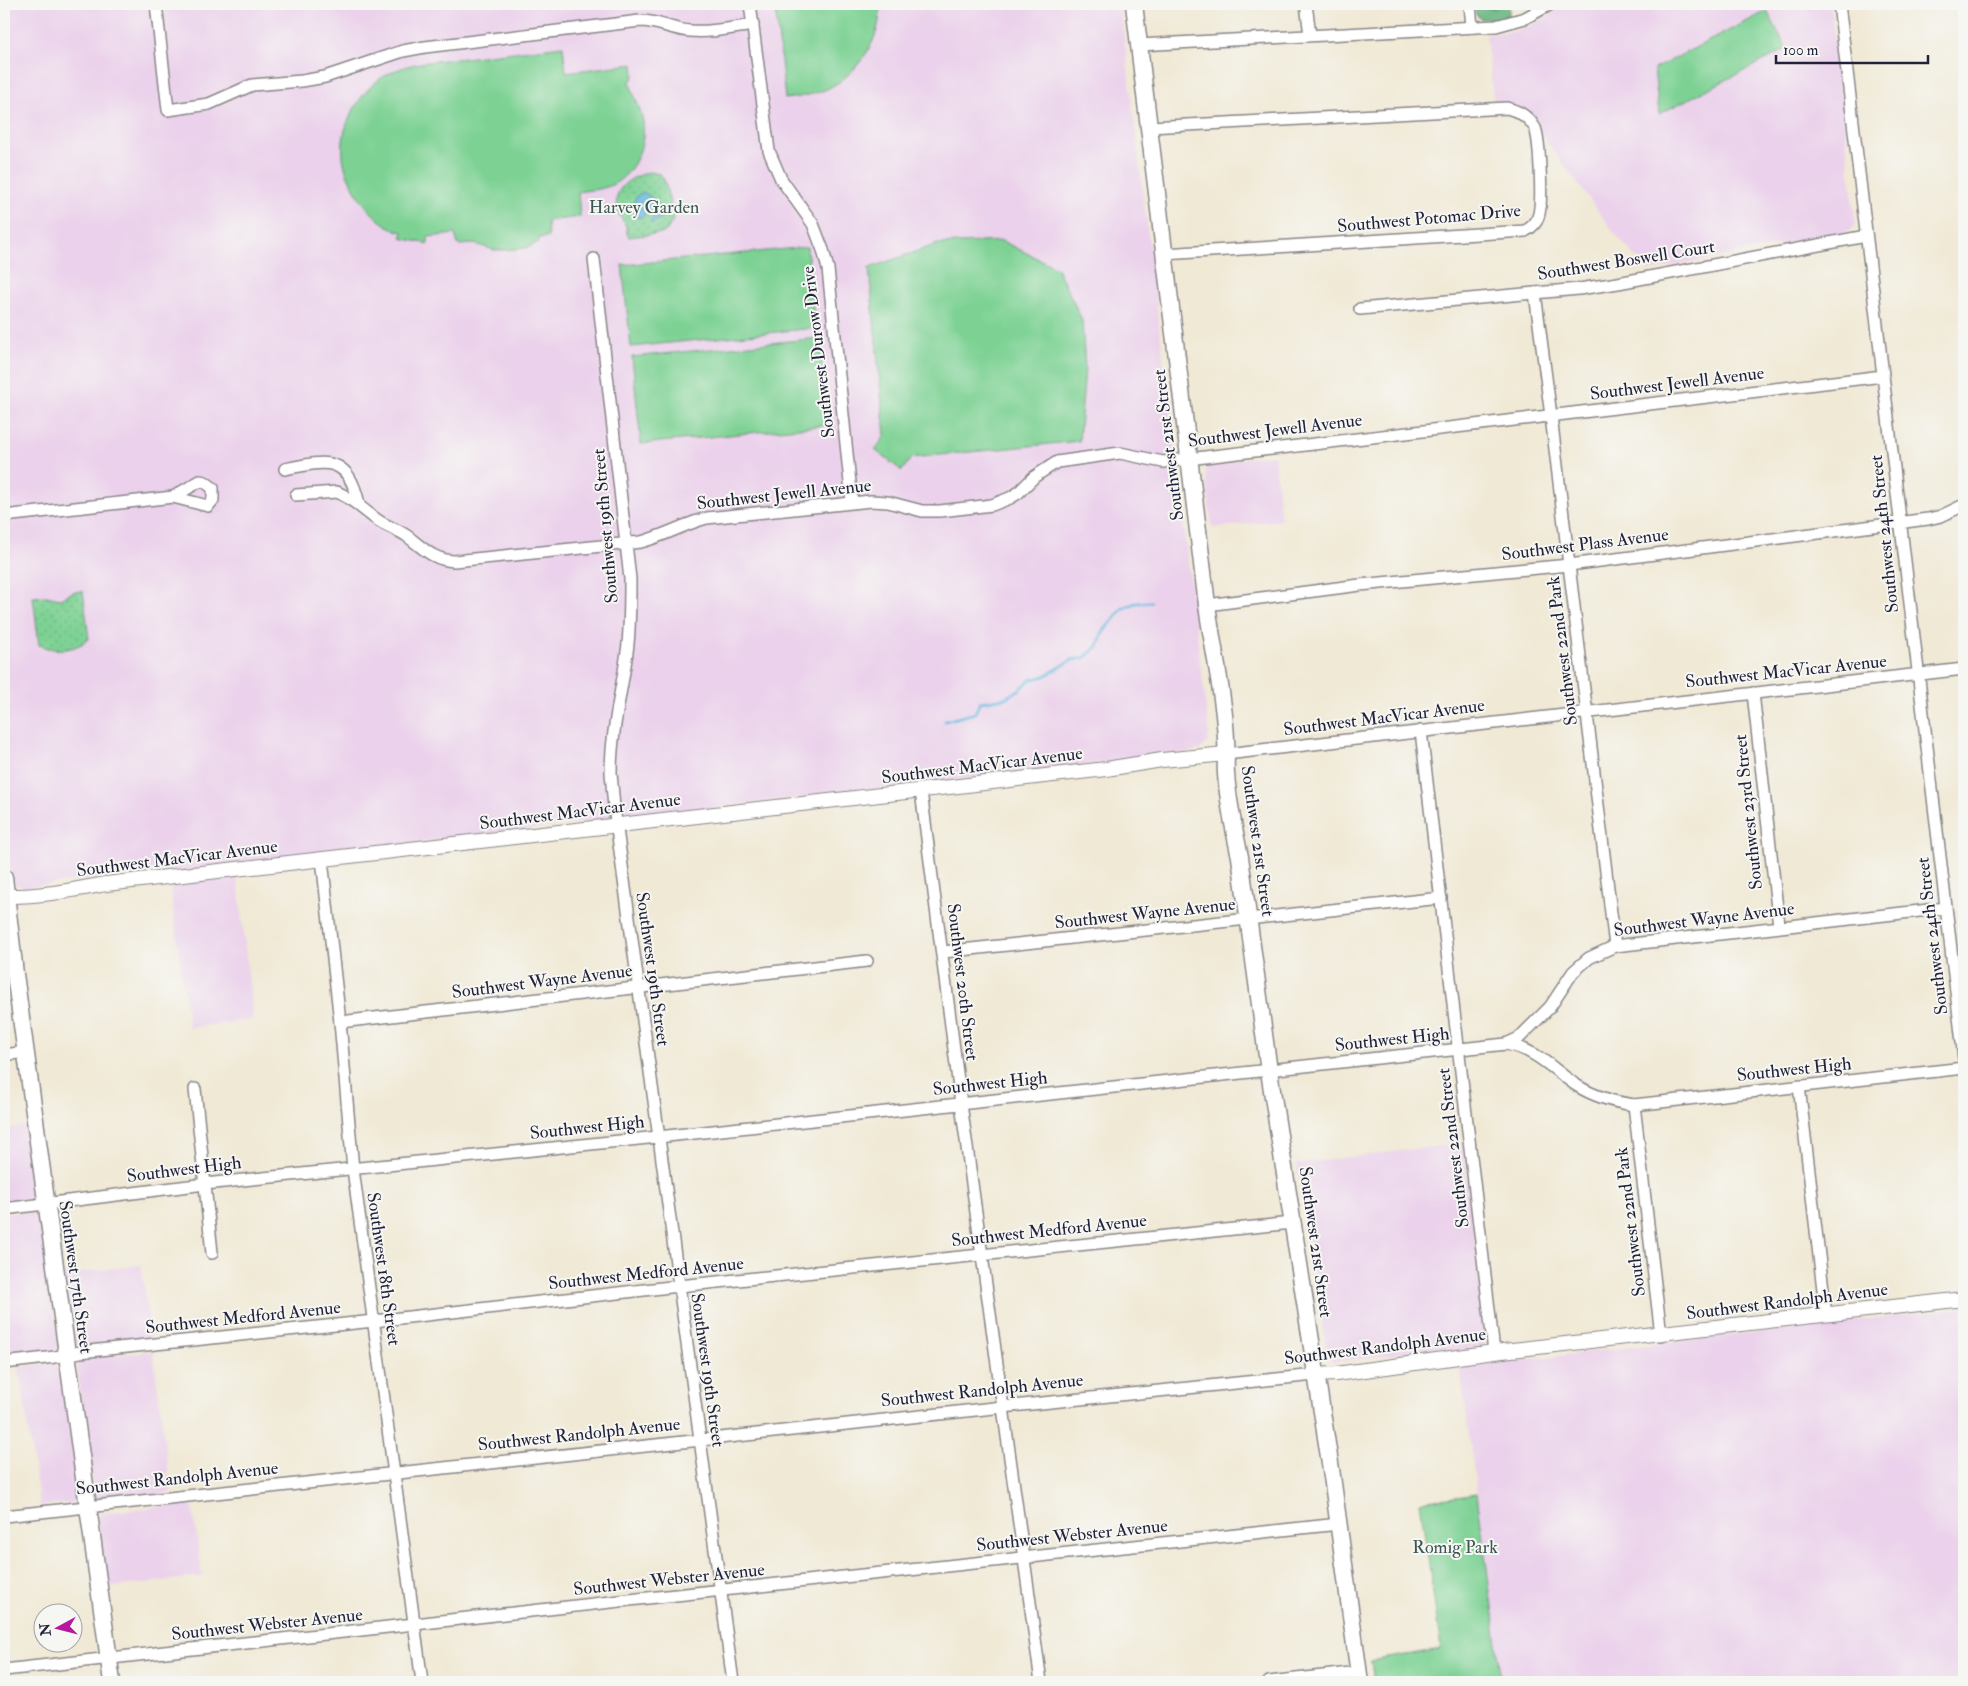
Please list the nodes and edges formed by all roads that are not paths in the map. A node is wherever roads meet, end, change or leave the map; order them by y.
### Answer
1 (156, 4) edge
2 (750, 4) edge
3 (1134, 4) edge
4 (1306, 4) edge
5 (1470, 4) edge
6 (1551, 4) edge
7 (1839, 4) edge
8 (753, 26) junction
9 (1472, 27) junction
10 (1310, 35) junction
11 (1138, 45) junction
12 (1149, 127) junction
13 (1866, 236) junction
14 (1164, 254) junction
15 (594, 259) dead end
16 (1535, 293) junction
17 (1360, 309) dead end
18 (1883, 376) junction
19 (1551, 416) junction
20 (1189, 457) junction
21 (285, 469) dead end
22 (296, 494) dead end
23 (173, 497) dead end
24 (852, 502) junction
25 (358, 504) junction
26 (1964, 505) edge
27 (4, 516) edge
28 (1901, 522) junction
29 (626, 544) junction
30 (1569, 565) junction
31 (1207, 605) junction
32 (1964, 669) edge
33 (1917, 675) junction
34 (1752, 693) junction
35 (1587, 712) junction
36 (1421, 731) junction
37 (1226, 754) junction
38 (921, 790) junction
39 (616, 826) junction
40 (322, 859) junction
41 (4, 877) edge
42 (5, 896) edge
43 (1441, 898) junction
44 (1946, 908) junction
45 (1249, 919) junction
46 (1779, 926) junction
47 (1615, 946) junction
48 (942, 952) junction
49 (867, 961) dead end
50 (638, 988) junction
51 (340, 1022) junction
52 (1506, 1044) junction
53 (1459, 1049) junction
54 (26, 1052) junction
55 (4, 1055) edge
56 (1964, 1059) edge
57 (1964, 1068) edge
58 (1269, 1071) junction
59 (1799, 1086) junction
60 (196, 1089) dead end
61 (961, 1104) junction
62 (1634, 1105) junction
63 (658, 1137) junction
64 (353, 1169) junction
65 (205, 1184) junction
66 (46, 1204) junction
67 (4, 1209) edge
68 (1292, 1223) junction
69 (212, 1253) dead end
70 (982, 1254) junction
71 (679, 1286) junction
72 (1964, 1299) edge
73 (1826, 1316) junction
74 (374, 1321) junction
75 (1661, 1334) junction
76 (1494, 1352) junction
77 (66, 1355) junction
78 (4, 1363) edge
79 (1315, 1375) junction
80 (1003, 1406) junction
81 (700, 1439) junction
82 (394, 1473) junction
83 (88, 1507) junction
84 (4, 1516) edge
85 (1339, 1524) junction
86 (1024, 1558) junction
87 (720, 1591) junction
88 (415, 1626) junction
89 (109, 1659) junction
90 (4, 1670) edge
91 (1360, 1677) edge
92 (112, 1682) edge
93 (422, 1682) edge
94 (733, 1682) edge
95 (1041, 1682) edge
96 (1269, 1682) edge

1 - 8 street
2 - 8 street, Southwest Durow Drive
3 - 11 main road, Southwest 21st Street
4 - 10 street
5 - 9 street
6 - 9 street
7 - 13 street, Southwest 24th Street
8 - 24 street, Southwest Durow Drive
9 - 10 street
10 - 11 street
11 - 12 main road, Southwest 21st Street
12 - 14 main road, Southwest 21st Street
12 - 14 street, Southwest Potomac Drive
13 - 16 street, Southwest Boswell Court
13 - 18 street, Southwest 24th Street
14 - 20 main road, Southwest 21st Street
15 - 29 street, Southwest 19th Street
16 - 17 street, Southwest Boswell Court
16 - 19 street, Southwest 22nd Park
18 - 19 street, Southwest Jewell Avenue
18 - 28 street, Southwest 24th Street
19 - 20 street, Southwest Jewell Avenue
19 - 30 street, Southwest 22nd Park
20 - 24 street, Southwest Jewell Avenue
20 - 31 main road, Southwest 21st Street
21 - 25 street
22 - 25 street, Southwest Jewell Avenue
23 - 27 street
24 - 29 street, Southwest Jewell Avenue
25 - 29 street, Southwest Jewell Avenue
26 - 28 street, Southwest Plass Avenue
28 - 30 street, Southwest Plass Avenue
28 - 33 street, Southwest 24th Street
29 - 39 street, Southwest 19th Street
30 - 31 street, Southwest Plass Avenue
30 - 35 street, Southwest 22nd Park
31 - 37 main road, Southwest 21st Street
32 - 33 street, Southwest MacVicar Avenue
33 - 34 street, Southwest MacVicar Avenue
33 - 44 street, Southwest 24th Street
34 - 35 street, Southwest MacVicar Avenue
34 - 46 street, Southwest 23rd Street
35 - 36 street, Southwest MacVicar Avenue
35 - 47 street, Southwest 22nd Park
36 - 37 street, Southwest MacVicar Avenue
36 - 43 street, Southwest 22nd Street
37 - 38 street, Southwest MacVicar Avenue
37 - 45 main road, Southwest 21st Street
38 - 39 street, Southwest MacVicar Avenue
38 - 48 street, Southwest 20th Street
39 - 40 street, Southwest MacVicar Avenue
39 - 50 street, Southwest 19th Street
40 - 42 street, Southwest MacVicar Avenue
40 - 51 street, Southwest 18th Street
41 - 42 main road, Southwest 17th Street
42 - 54 main road, Southwest 17th Street
43 - 45 street, Southwest Wayne Avenue
43 - 53 street, Southwest 22nd Street
44 - 46 street, Southwest Wayne Avenue
44 - 56 street, Southwest 24th Street
45 - 48 street, Southwest Wayne Avenue
45 - 58 main road, Southwest 21st Street
46 - 47 street, Southwest Wayne Avenue
47 - 52 street, Southwest Wayne Avenue
48 - 61 street, Southwest 20th Street
49 - 50 street, Southwest Wayne Avenue
50 - 51 street, Southwest Wayne Avenue
50 - 63 street, Southwest 19th Street
51 - 64 street, Southwest 18th Street
52 - 53 street, Southwest High
52 - 62 street, Southwest High
53 - 58 street, Southwest High
53 - 76 street, Southwest 22nd Street
54 - 55 street
54 - 66 main road, Southwest 17th Street
57 - 59 street, Southwest High
58 - 61 street, Southwest High
58 - 68 main road, Southwest 21st Street
59 - 62 street, Southwest High
59 - 73 street
60 - 65 street
61 - 63 street, Southwest High
61 - 70 street, Southwest 20th Street
62 - 75 street, Southwest 22nd Park
63 - 64 street, Southwest High
63 - 71 street, Southwest 19th Street
64 - 65 street, Southwest High
64 - 74 street, Southwest 18th Street
65 - 66 street, Southwest High
65 - 69 street
66 - 67 street, Southwest High
66 - 77 main road, Southwest 17th Street
68 - 70 street, Southwest Medford Avenue
68 - 79 main road, Southwest 21st Street
70 - 71 street, Southwest Medford Avenue
70 - 80 street, Southwest 20th Street
71 - 74 street, Southwest Medford Avenue
71 - 81 street, Southwest 19th Street
72 - 73 street, Southwest Randolph Avenue
73 - 75 street, Southwest Randolph Avenue
74 - 77 street, Southwest Medford Avenue
74 - 82 street, Southwest 18th Street
75 - 76 street, Southwest Randolph Avenue
76 - 79 street, Southwest Randolph Avenue
77 - 78 street, Southwest Medford Avenue
77 - 83 main road, Southwest 17th Street
79 - 80 street, Southwest Randolph Avenue
79 - 85 main road, Southwest 21st Street
80 - 81 street, Southwest Randolph Avenue
80 - 86 street, Southwest 20th Street
81 - 82 street, Southwest Randolph Avenue
81 - 87 street, Southwest 19th Street
82 - 83 street, Southwest Randolph Avenue
82 - 88 street, Southwest 18th Street
83 - 84 street, Southwest Randolph Avenue
83 - 89 main road, Southwest 17th Street
85 - 86 street, Southwest Webster Avenue
85 - 91 main road, Southwest 21st Street
86 - 87 street, Southwest Webster Avenue
86 - 95 street, Southwest 20th Street
87 - 88 street, Southwest Webster Avenue
87 - 94 street, Southwest 19th Street
88 - 89 street, Southwest Webster Avenue
88 - 93 street, Southwest 18th Street
89 - 90 street, Southwest Webster Avenue
89 - 92 main road, Southwest 17th Street
91 - 96 street

